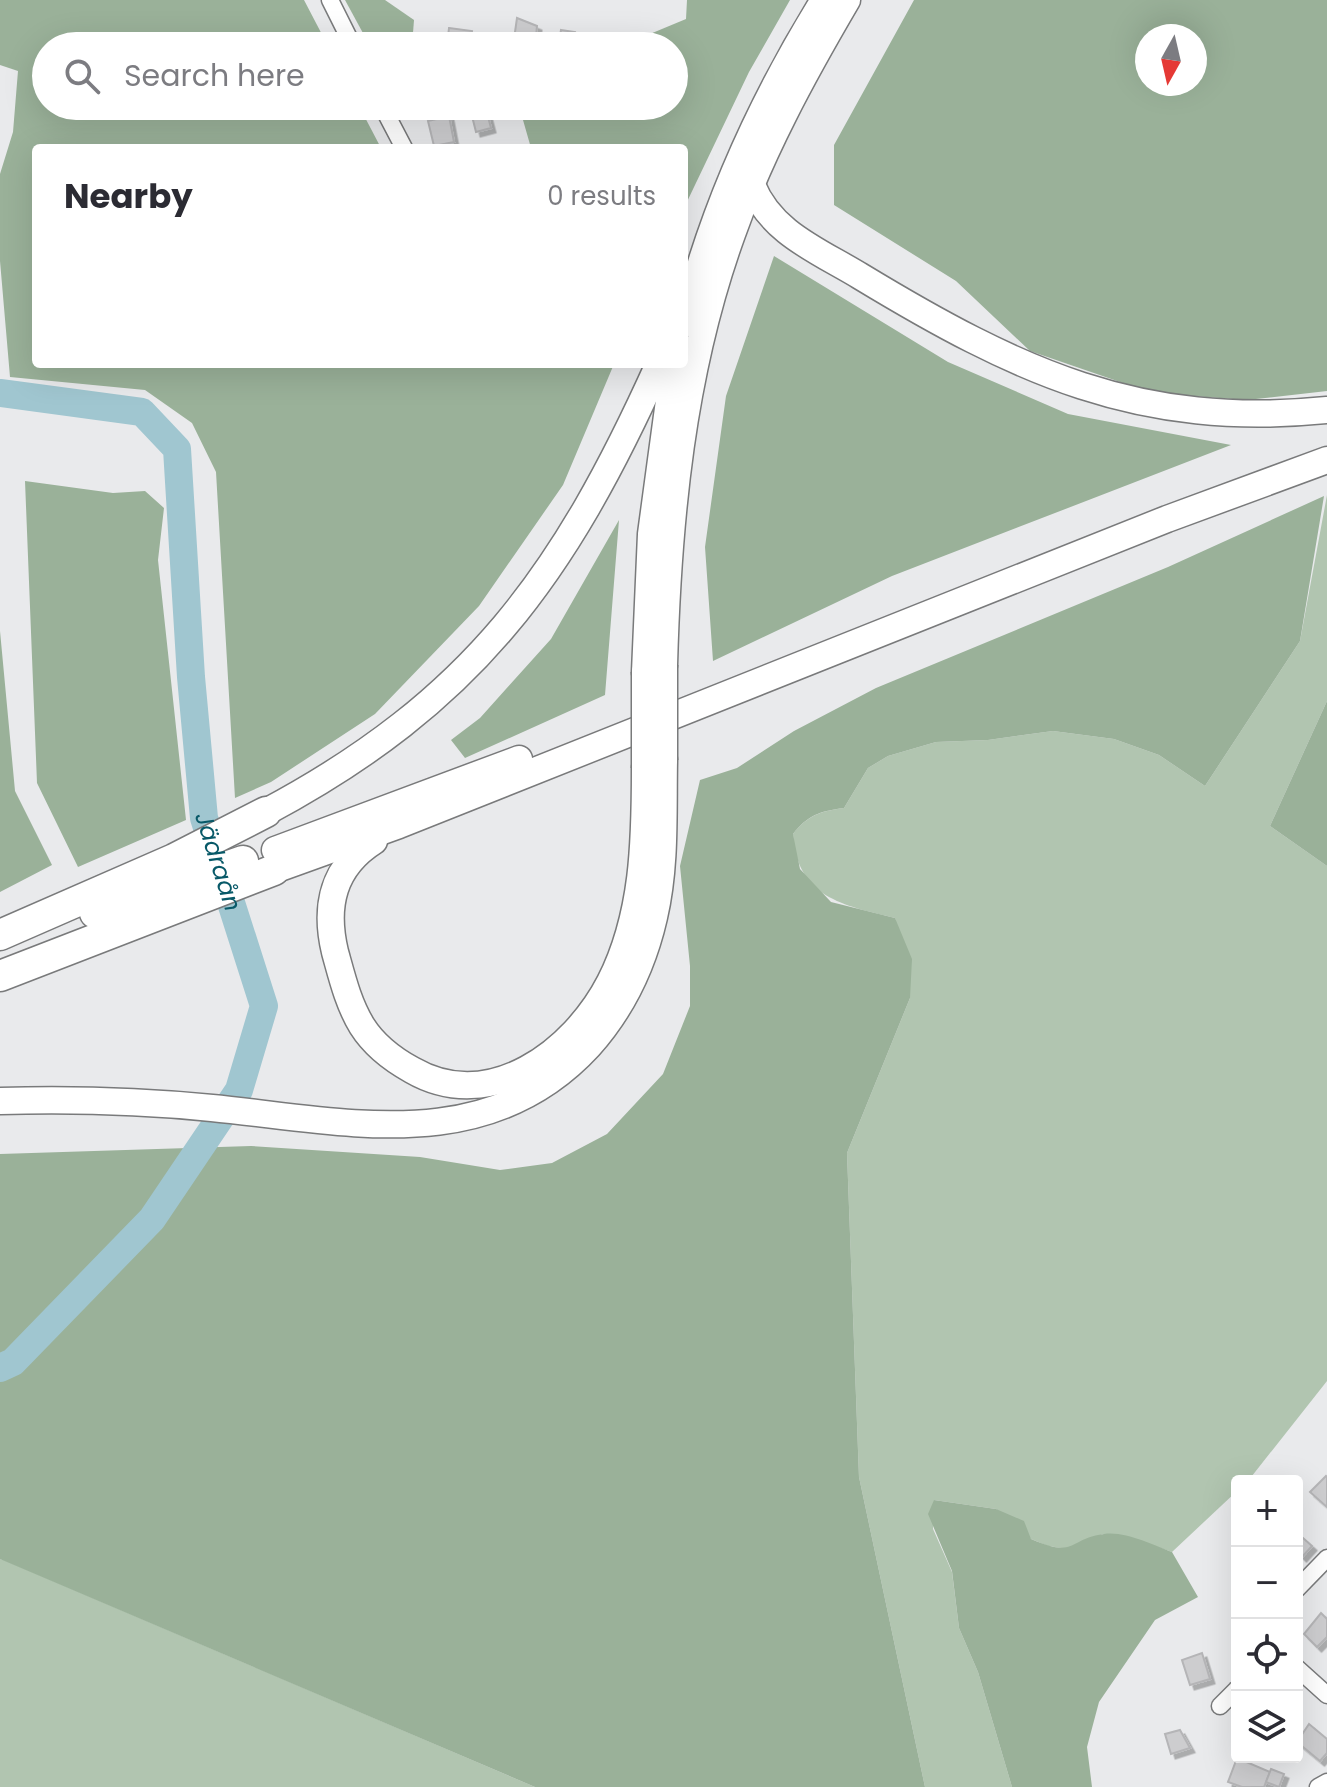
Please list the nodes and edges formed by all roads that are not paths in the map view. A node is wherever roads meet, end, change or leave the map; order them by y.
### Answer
1 (330, 0) edge
2 (824, 0) edge
3 (847, 0) edge
4 (346, 32) edge
5 (389, 120) edge
6 (402, 144) edge
7 (752, 185) junction
8 (688, 299) edge
9 (657, 368) edge
10 (673, 368) edge
11 (1327, 410) edge
12 (1327, 443) edge
13 (1327, 460) edge
14 (655, 668) junction
15 (654, 764) junction
16 (266, 812) joint
17 (399, 825) junction
18 (274, 860) junction
19 (177, 884) junction
20 (0, 935) edge
21 (0, 945) edge
22 (0, 976) edge
23 (0, 1101) edge
24 (1327, 1558) edge
25 (1303, 1583) edge
26 (1303, 1673) edge
27 (1235, 1691) edge
28 (1327, 1695) edge
29 (1220, 1706) dead end
30 (1327, 1782) edge
31 (1318, 1787) edge

1 - 4 street
2 - 8 highway
3 - 7 highway
5 - 6 street
7 - 11 highway
7 - 14 highway
9 - 16 highway
10 - 14 highway
12 - 18 highway
13 - 17 highway
14 - 15 highway, bridge
15 - 17 highway
15 - 23 highway
16 - 19 highway
17 - 18 highway
18 - 19 highway
19 - 20 highway
19 - 21 highway
19 - 22 highway
24 - 25 street
26 - 28 street
27 - 29 street
30 - 31 street

